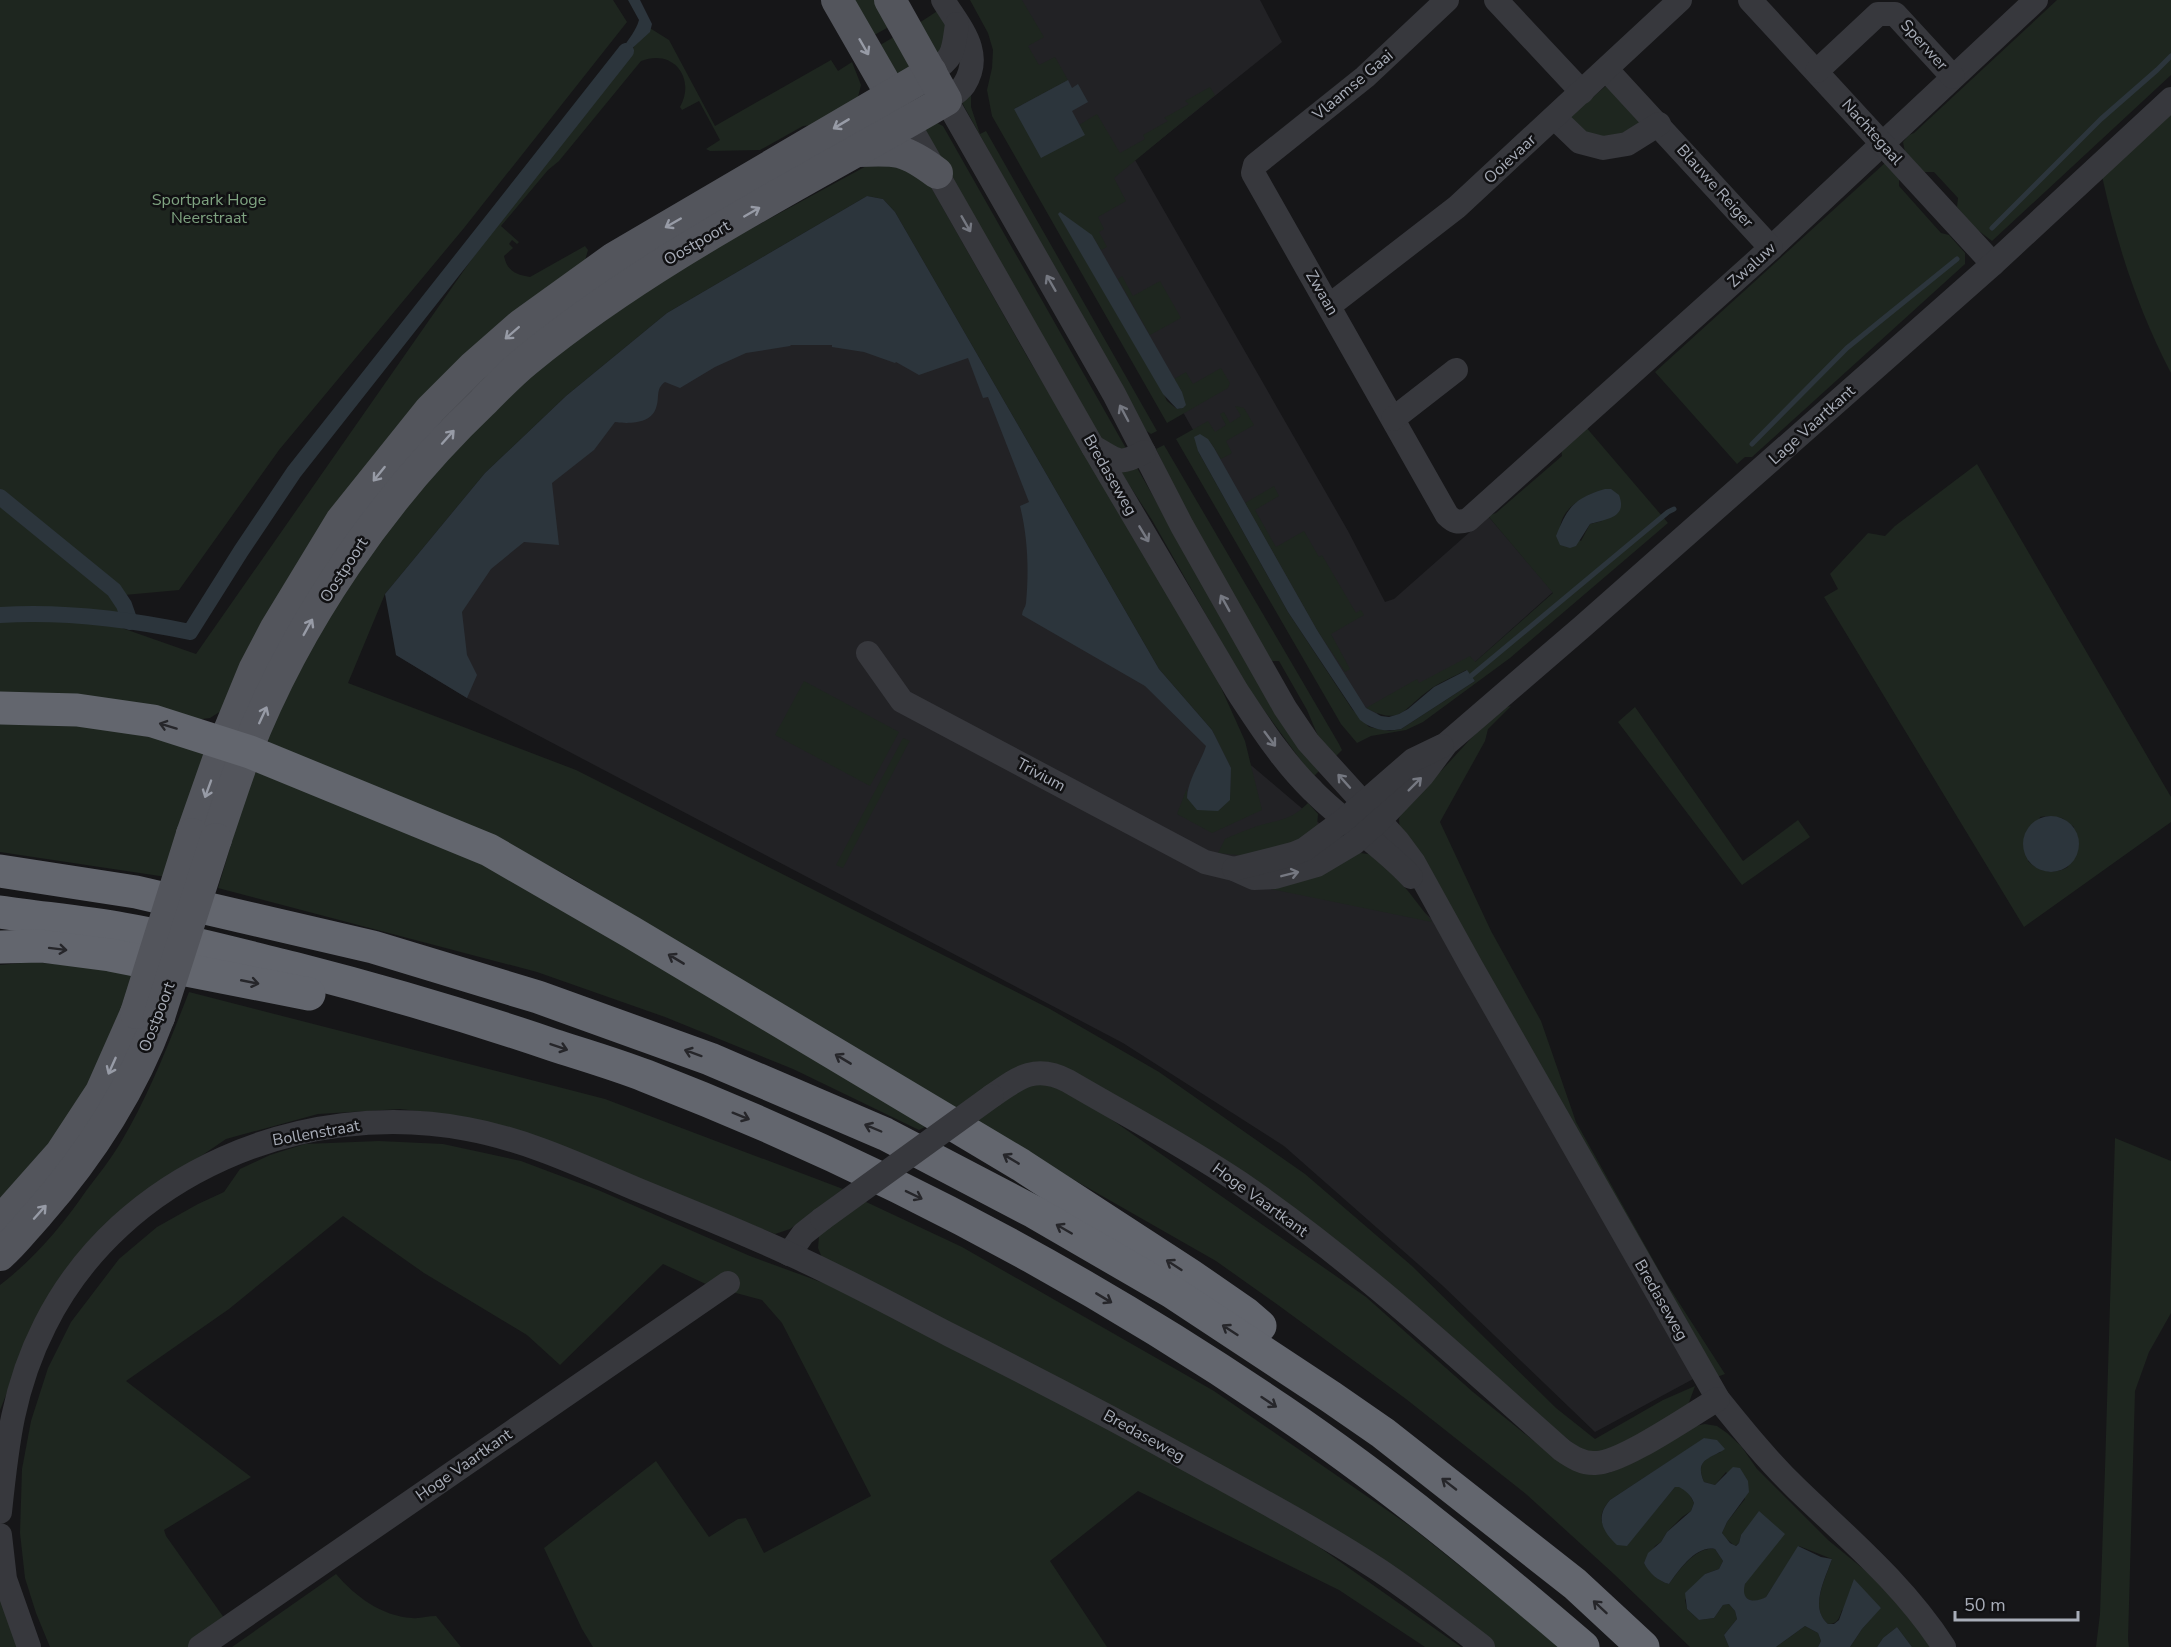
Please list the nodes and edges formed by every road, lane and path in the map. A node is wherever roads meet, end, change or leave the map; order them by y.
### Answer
1 (837, 0) edge
2 (891, 0) edge
3 (943, 0) edge
4 (1448, 0) edge
5 (1496, 0) edge
6 (1680, 0) edge
7 (1750, 0) edge
8 (2037, 0) edge
9 (1887, 7) edge
10 (957, 24) junction
11 (1607, 70) junction
12 (1817, 71) junction
13 (931, 72) junction
14 (1953, 77) junction
15 (1582, 92) junction
16 (891, 94) junction
17 (2171, 99) edge
18 (946, 100) junction
19 (1555, 118) junction
20 (908, 122) junction
21 (1659, 124) junction
22 (1883, 144) junction
23 (857, 151) junction
24 (1255, 165) joint
25 (937, 173) junction
26 (1771, 248) junction
27 (1993, 264) junction
28 (1329, 306) junction
29 (1456, 370) dead end
30 (1393, 419) junction
31 (1093, 447) junction
32 (1144, 452) junction
33 (1460, 522) joint
34 (868, 653) dead end
35 (0, 708) edge
36 (1446, 744) junction
37 (236, 747) junction
38 (1363, 803) junction
39 (1344, 820) junction
40 (1371, 828) junction
41 (1234, 869) junction
42 (0, 871) edge
43 (0, 912) edge
44 (0, 947) edge
45 (148, 1015) junction
46 (504, 1028) junction
47 (0, 1222) edge
48 (789, 1254) junction
49 (0, 1255) edge
50 (728, 1283) dead end
51 (1718, 1399) junction
52 (1383, 1433) junction
53 (2, 1470) edge
54 (0, 1512) edge
55 (0, 1536) edge
56 (29, 1647) edge
57 (200, 1647) edge
58 (1483, 1647) edge
59 (1583, 1647) edge
60 (1643, 1647) edge
61 (1944, 1647) edge

1 -> 16 main road, Bredaseweg
2 - 13 main road, Bredaseweg
3 - 10 street
4 - 24 street, Vlaamse Gaai
5 - 15 street
6 - 11 street, Ooievaar
7 - 12 street, Nachtegaal
8 - 14 street, Zwaluw
9 - 12 street, Sperwer
9 - 14 street, Sperwer
10 - 13 street
10 - 18 street
11 - 15 street, Ooievaar
11 - 21 street, Blauwe Reiger
12 - 22 street, Nachtegaal
13 - 16 main road, Oostpoort
13 - 18 main road, Bredaseweg
14 - 22 street, Zwaluw
15 - 19 street, Ooievaar
16 - 20 street, Bredaseweg
16 -> 37 main road, Oostpoort
17 - 27 street, Lage Vaartkant
18 - 20 main road, Oostpoort
32 -> 18 street, Bredaseweg
19 - 21 street
19 - 28 street, Ooievaar
20 - 23 main road, Oostpoort
20 - 25 street, Bredaseweg
21 - 26 street, Blauwe Reiger
22 - 26 street, Zwaluw
22 - 27 street, Nachtegaal
23 - 25 main road
37 -> 23 main road, Oostpoort
24 - 28 street, Zwaan
25 -> 31 street, Bredaseweg
26 - 33 street, Zwaluw
27 - 36 street, Lage Vaartkant
28 - 30 street, Zwaan
29 - 30 street
30 - 33 street, Zwaan
31 - 32 street
31 -> 39 street, Bredaseweg
38 -> 32 street, Bredaseweg
34 - 41 street, Trivium
37 -> 35 highway
36 - 38 street, Lage Vaartkant
40 -> 36 street, Lage Vaartkant
37 - 45 main road, Oostpoort, bridge
52 -> 37 highway
38 - 39 street, Lage Vaartkant
38 - 40 street, Bredaseweg
39 - 40 street, Bredaseweg
39 - 41 street, Trivium
41 -> 40 street, Trivium
40 - 51 street, Bredaseweg
52 -> 42 highway
43 - 46 highway
44 -> 46 highway
45 -> 47 main road, Oostpoort
49 -> 45 main road, Oostpoort
46 -> 59 highway
48 - 51 street, Hoge Vaartkant, bridge
48 - 53 street, Bollenstraat
48 - 58 street, Bredaseweg
50 - 57 street, Hoge Vaartkant
51 - 61 street, Bredaseweg
60 -> 52 highway
53 - 54 street, Bollenstraat
55 - 56 street

